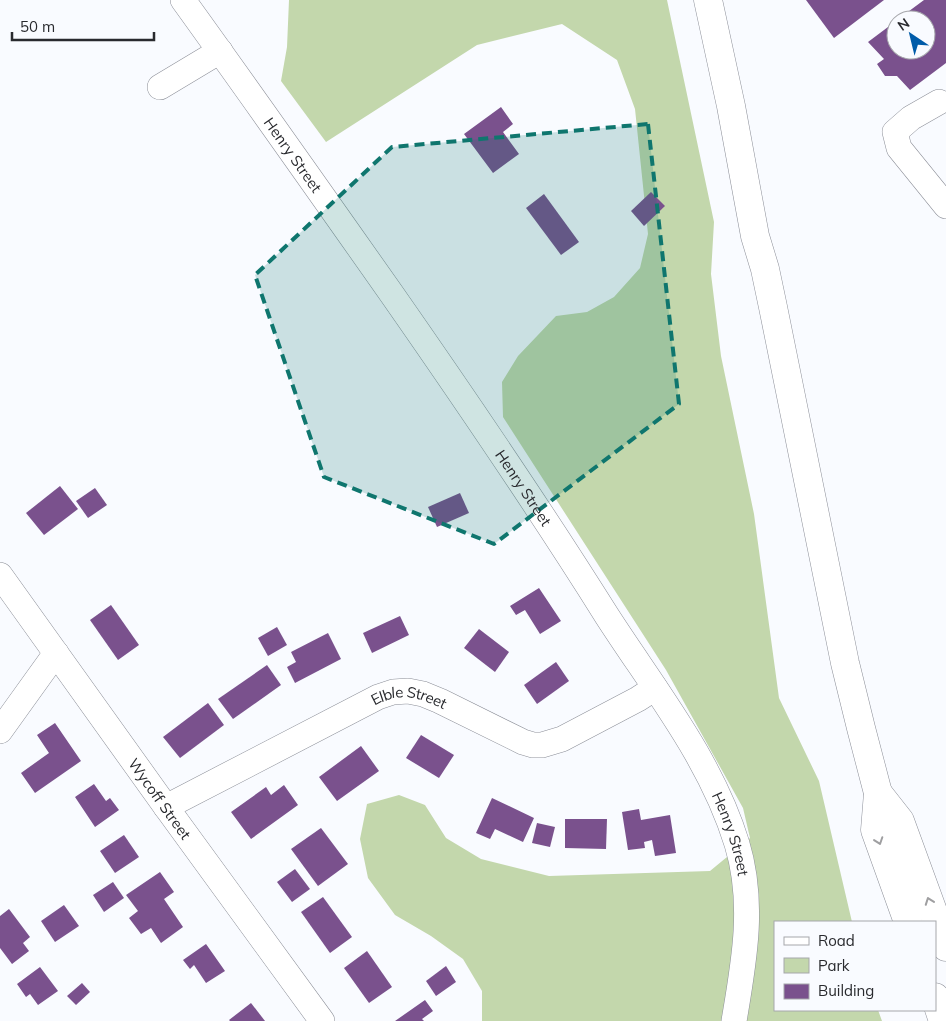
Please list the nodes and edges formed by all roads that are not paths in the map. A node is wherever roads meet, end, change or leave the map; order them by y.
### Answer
1 (183, 0) edge
2 (708, 0) edge
3 (220, 51) junction
4 (160, 88) dead end
5 (944, 103) edge
6 (946, 206) edge
7 (0, 575) edge
8 (56, 653) junction
9 (655, 688) junction
10 (0, 731) edge
11 (878, 793) junction
12 (166, 807) junction
13 (908, 921) edge
14 (946, 946) edge
15 (936, 1000) edge
16 (322, 1021) edge
17 (734, 1021) edge
18 (943, 1021) edge

1 - 3 street, Henry Street
2 - 11 highway
3 - 4 street
3 - 9 street, Henry Street
5 - 6 street
7 - 8 street, Wycoff Street
8 - 10 street
8 - 12 street, Wycoff Street
9 - 12 street, Elble Street
9 - 17 street, Henry Street
11 -> 13 highway
14 -> 11 highway
12 - 16 street, Wycoff Street
15 - 18 highway

